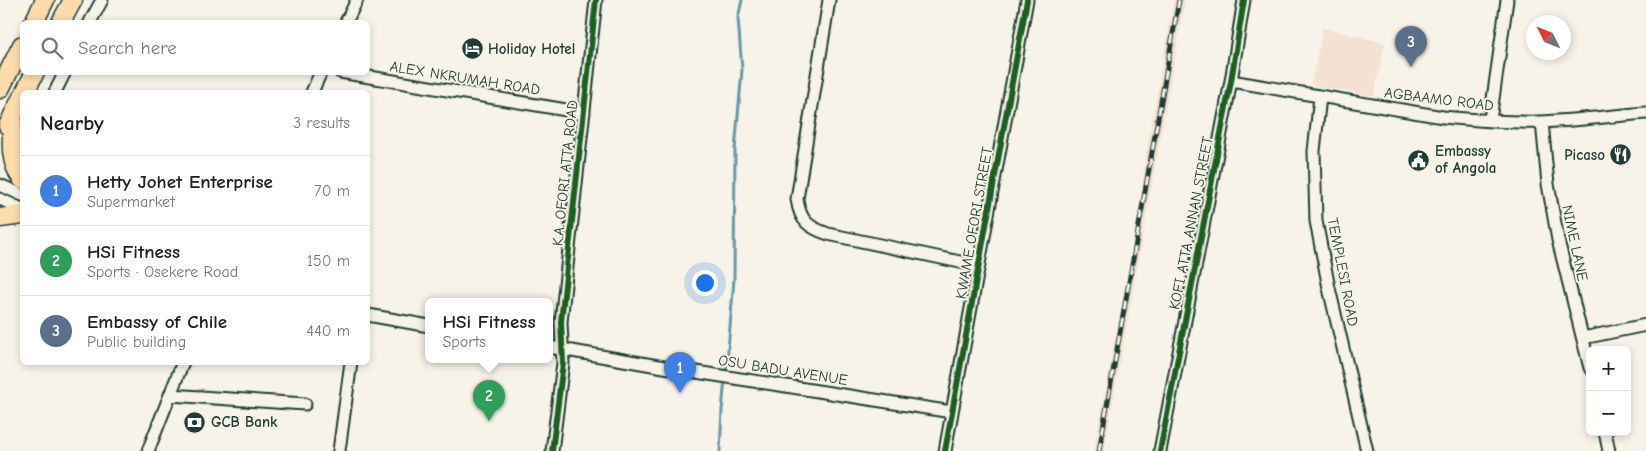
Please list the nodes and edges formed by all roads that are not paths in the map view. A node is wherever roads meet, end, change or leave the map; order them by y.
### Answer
1 (39, 0) edge
2 (45, 0) edge
3 (73, 0) edge
4 (102, 0) edge
5 (356, 0) edge
6 (596, 0) edge
7 (829, 0) edge
8 (1027, 0) edge
9 (1244, 0) edge
10 (1507, 0) edge
11 (34, 20) edge
12 (34, 20) edge
13 (62, 20) edge
14 (91, 20) edge
15 (347, 20) edge
16 (20, 49) edge
17 (34, 75) edge
18 (64, 75) edge
19 (320, 75) edge
20 (358, 75) edge
21 (1231, 81) junction
22 (0, 88) edge
23 (26, 90) edge
24 (56, 90) edge
25 (313, 90) edge
26 (1320, 97) junction
27 (20, 102) edge
28 (584, 113) junction
29 (1646, 113) edge
30 (14, 115) junction
31 (1490, 120) junction
32 (1542, 122) junction
33 (0, 141) edge
34 (20, 169) edge
35 (0, 185) edge
36 (20, 194) edge
37 (0, 199) edge
38 (20, 209) edge
39 (20, 215) edge
40 (0, 218) edge
41 (979, 266) junction
42 (370, 314) edge
43 (425, 325) edge
44 (1646, 325) edge
45 (1583, 338) junction
46 (553, 348) edge
47 (562, 350) junction
48 (1586, 351) edge
49 (183, 365) edge
50 (351, 365) edge
51 (170, 395) junction
52 (305, 404) dead end
53 (952, 412) junction
54 (1606, 436) edge
55 (148, 451) edge
56 (340, 451) edge
57 (552, 451) edge
58 (945, 451) edge
59 (1160, 451) edge
60 (1367, 451) edge
61 (1609, 451) edge

1 - 11 highway
2 - 12 highway
3 - 13 highway
4 - 14 street
5 - 15 street
6 - 28 street, K.A. OFORI ATTA ROAD
7 - 41 street
8 - 41 street, KWAME OFORI STREET
9 - 21 street, KOFI ATTA ANNAN STREET
10 - 31 street
16 - 22 highway
17 - 23 highway
18 - 24 street
19 - 25 street
20 - 28 street, ALEX NKRUMAH ROAD
21 - 26 street, AGBAAMO ROAD
21 - 59 street, KOFI ATTA ANNAN STREET
26 - 31 street, AGBAAMO ROAD
26 - 60 street, TEMPLESI ROAD
27 - 30 highway
28 - 47 street, K.A. OFORI ATTA ROAD
29 - 32 street, AGBAAMO ROAD
30 - 33 highway
30 - 34 highway
31 - 32 street, AGBAAMO ROAD
32 - 45 street, NIME LANE
35 - 36 street
37 - 38 street
39 - 40 highway
41 - 53 street, KWAME OFORI STREET
42 - 43 street
44 - 45 street
45 - 48 street, NIME LANE
46 - 47 street, OSU BADU AVENUE
47 - 53 street, OSU BADU AVENUE
47 - 57 street, K.A. OFORI ATTA ROAD
49 - 51 street
50 - 56 street
51 - 52 street
51 - 55 street
53 - 58 street, KWAME OFORI STREET
54 - 61 street

